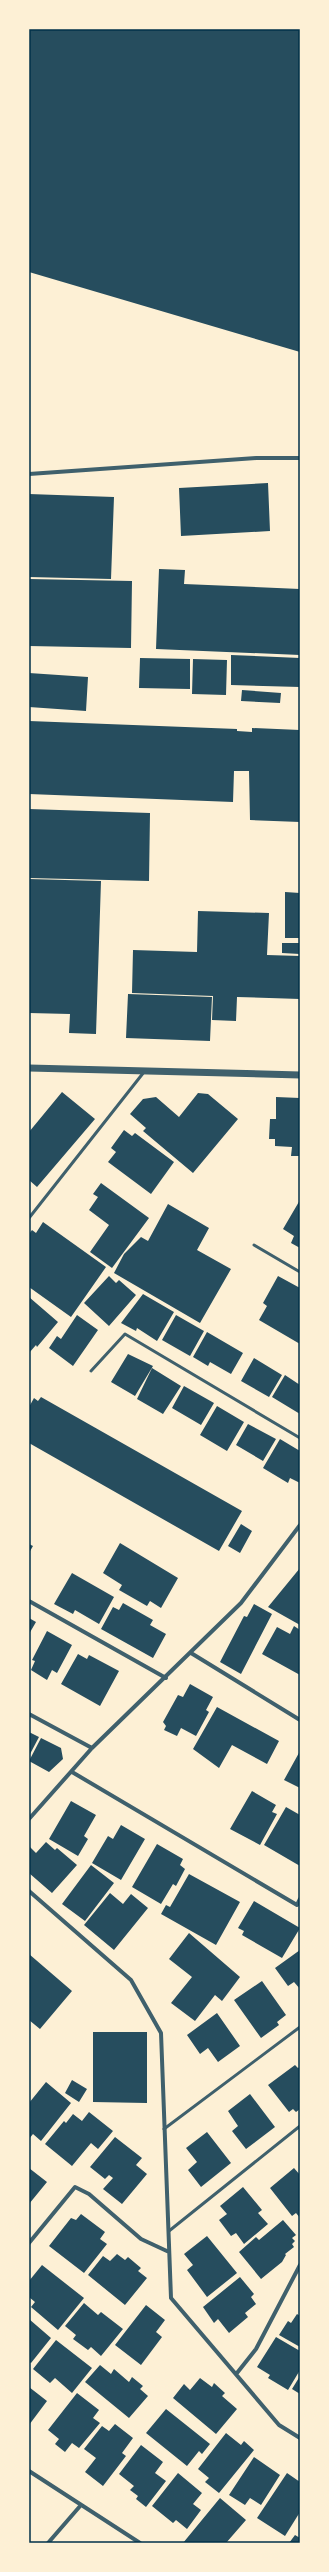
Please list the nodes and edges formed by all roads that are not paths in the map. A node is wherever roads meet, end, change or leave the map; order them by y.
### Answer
1 (300, 458) edge
2 (29, 474) edge
3 (29, 1068) edge
4 (144, 1072) junction
5 (300, 1075) edge
6 (29, 1218) edge
7 (254, 1245) dead end
8 (300, 1272) edge
9 (91, 1371) dead end
10 (300, 1438) edge
11 (300, 1525) edge
12 (296, 1530) junction
13 (300, 1533) edge
14 (29, 1601) edge
15 (192, 1653) junction
16 (166, 1678) junction
17 (29, 1714) edge
18 (300, 1720) edge
19 (92, 1748) junction
20 (72, 1772) junction
21 (29, 1819) edge
22 (29, 1891) edge
23 (300, 1899) edge
24 (300, 2027) edge
25 (300, 2126) edge
26 (163, 2130) junction
27 (169, 2232) junction
28 (29, 2243) edge
29 (169, 2252) junction
30 (300, 2265) edge
31 (298, 2271) edge
32 (237, 2373) junction
33 (300, 2438) edge
34 (29, 2471) edge
35 (82, 2505) junction
36 (48, 2543) edge
37 (140, 2543) edge

1 - 2 street
3 - 4 street
4 - 5 street
4 - 6 lane
7 - 8 lane
9 - 10 lane
11 - 12 street
12 - 13 street
12 - 15 street
14 - 16 street
15 - 16 street
15 - 18 street
16 - 19 street
17 - 19 street
19 - 20 street
20 - 21 street
20 - 23 street
22 - 26 street
24 - 26 lane
25 - 27 lane
26 - 27 street
27 - 29 street
28 - 29 street
29 - 32 street
30 - 31 street
31 - 32 street
32 - 33 street
34 - 35 street
35 - 36 street
35 - 37 street

